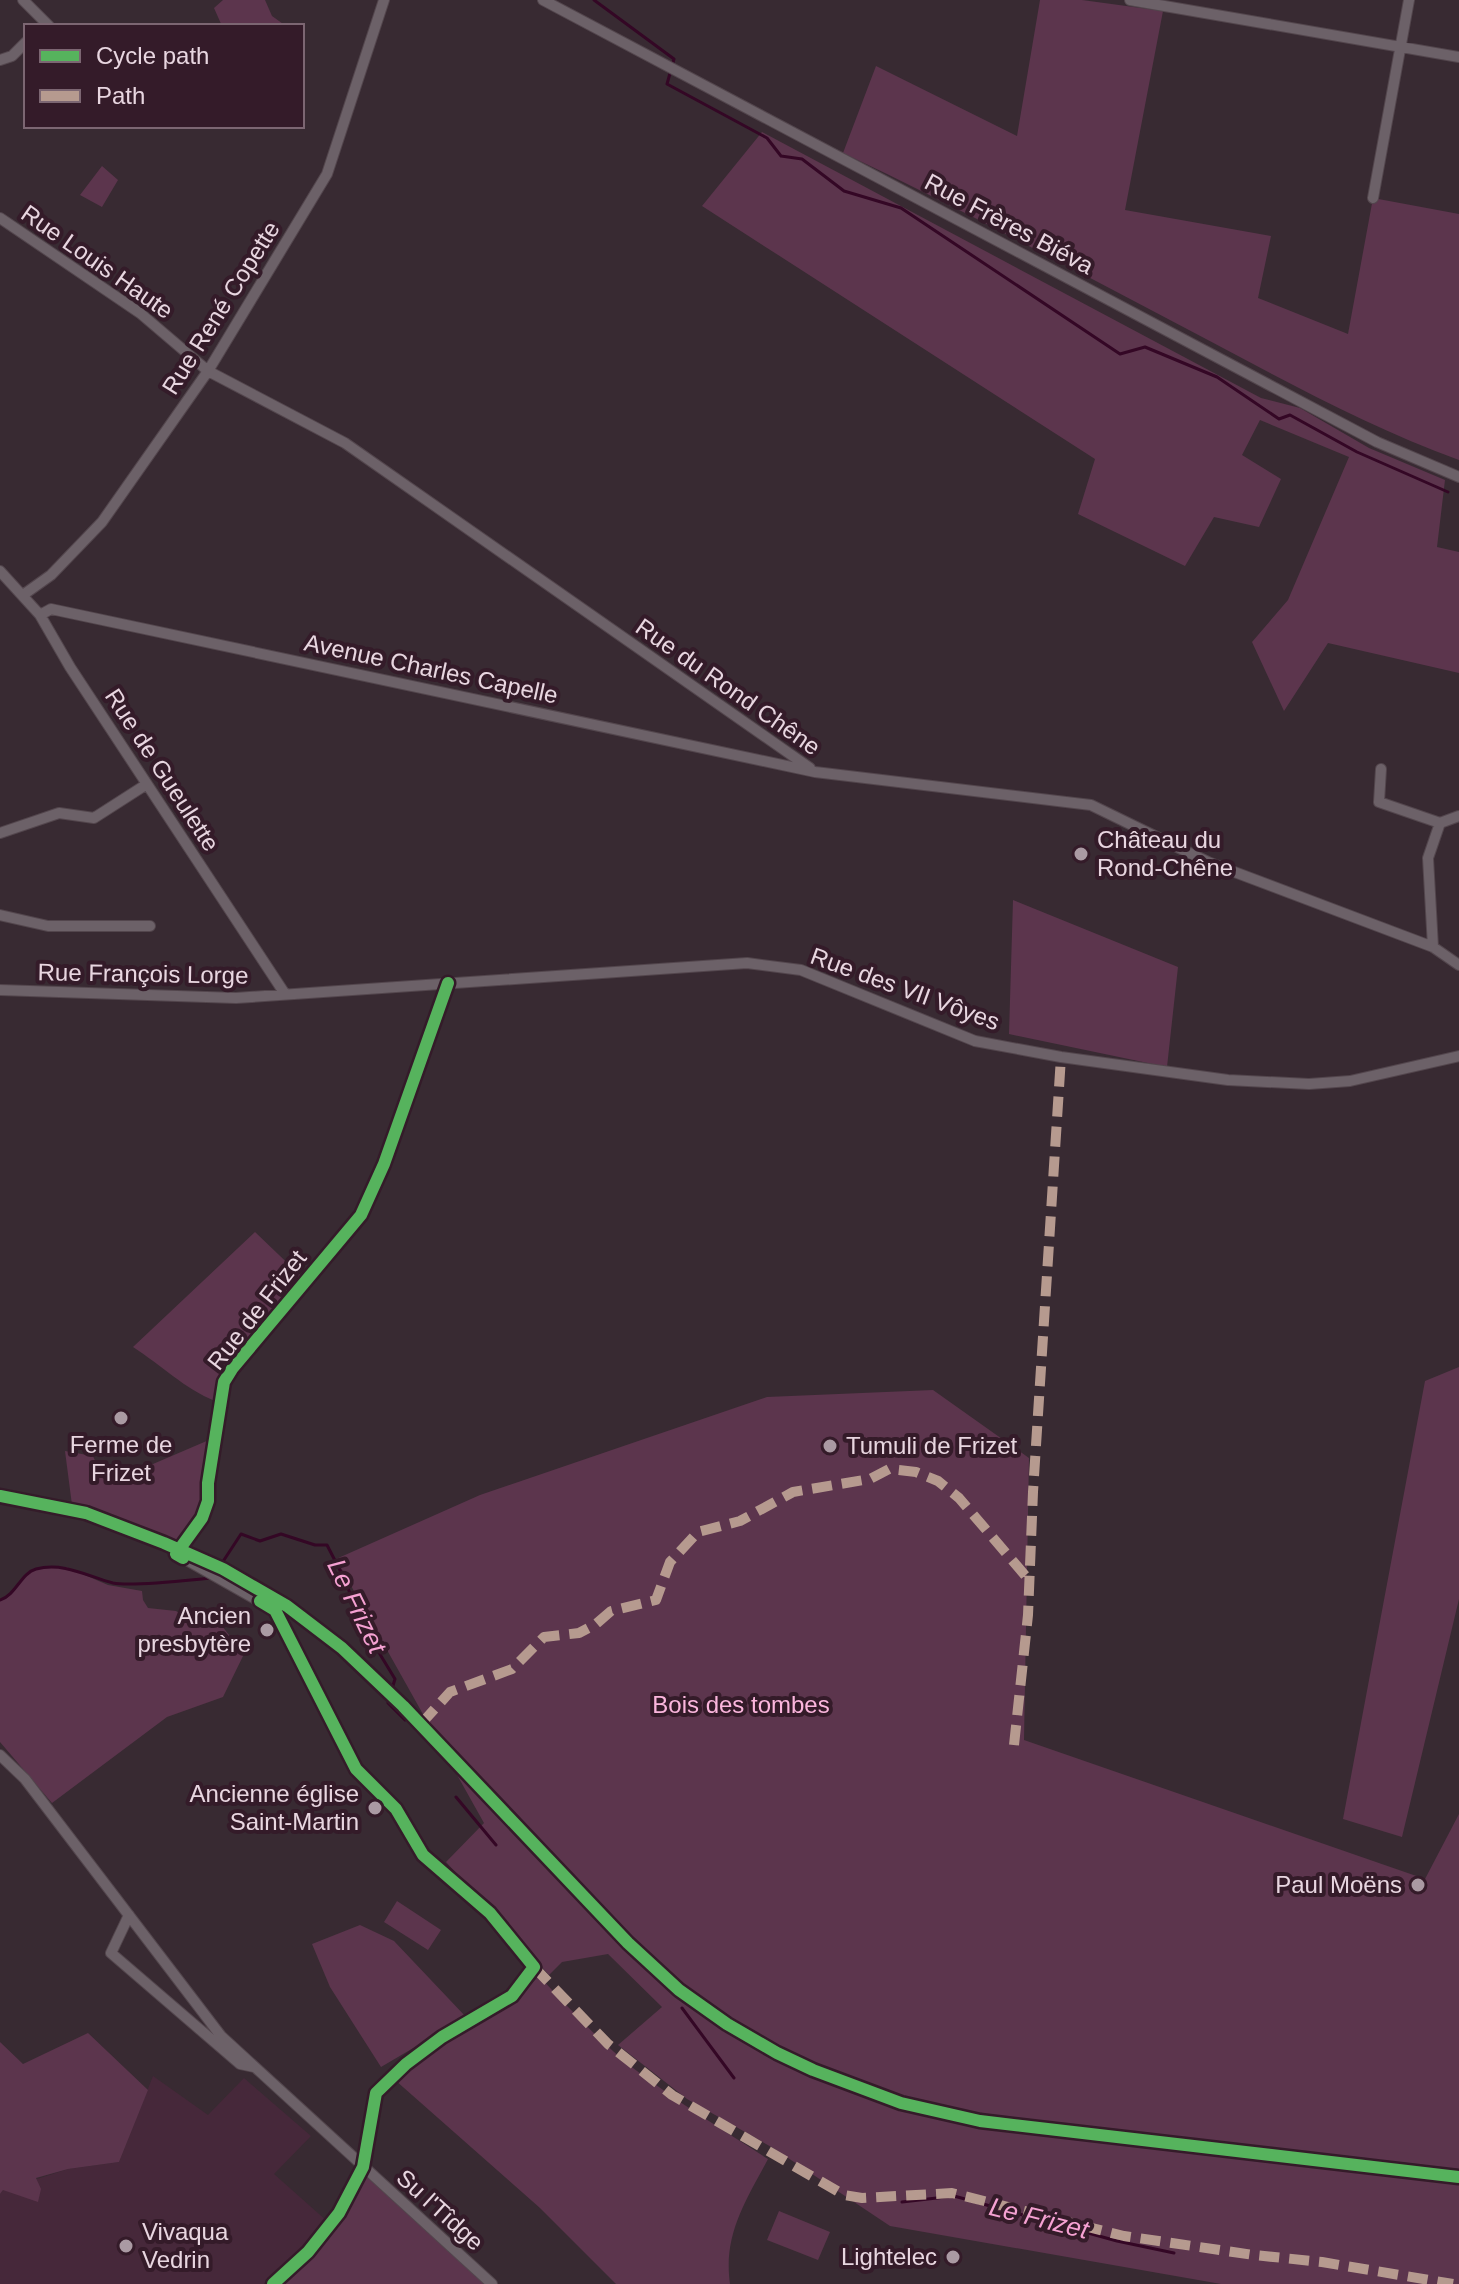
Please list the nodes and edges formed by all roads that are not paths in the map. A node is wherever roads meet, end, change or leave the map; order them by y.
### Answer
1 (23, 0) edge
2 (384, 0) edge
3 (543, 0) edge
4 (1130, 0) edge
5 (1409, 0) edge
6 (45, 24) edge
7 (24, 44) edge
8 (1401, 47) junction
9 (1459, 57) edge
10 (0, 60) edge
11 (1373, 198) dead end
12 (0, 218) edge
13 (208, 371) junction
14 (1459, 477) edge
15 (0, 571) edge
16 (23, 595) junction
17 (40, 615) junction
18 (1381, 769) dead end
19 (815, 772) junction
20 (147, 784) junction
21 (1459, 816) edge
22 (1440, 823) junction
23 (0, 833) edge
24 (0, 915) edge
25 (150, 926) dead end
26 (1433, 947) junction
27 (1459, 965) edge
28 (448, 983) junction
29 (0, 990) edge
30 (285, 994) junction
31 (1459, 1056) edge
32 (0, 1755) edge
33 (129, 1915) junction
34 (255, 2068) junction
35 (363, 2167) junction
36 (273, 2284) edge
37 (492, 2284) edge

1 - 6 street
2 - 13 street, Rue René Copette
3 - 14 street, Rue Frères Biéva
4 - 8 street
5 - 8 street
7 - 10 street
8 - 9 street
8 - 11 street
12 - 13 street, Rue Louis Haute
13 - 16 street, Rue René Copette
13 - 19 street, Rue du Rond Chêne
15 - 16 street, Rue de Gueulette
16 - 17 street, Rue de Gueulette
17 - 19 street, Avenue Charles Capelle
17 - 20 street, Rue de Gueulette
18 - 22 street
19 - 26 street, Rue du Rond Chêne
20 - 23 street
20 - 30 street, Rue de Gueulette
21 - 22 street
22 - 26 street
24 - 25 street
26 - 27 street, Rue du Rond Chêne
28 - 30 street, Rue des VII Vôyes
28 - 31 street, Rue des VII Vôyes
28 - 35 street, Rue de Frizet
29 - 30 street, Rue François Lorge
32 - 33 street, Su l'Tîdge
33 - 34 street, Su l'Tîdge
33 - 34 street, Su l'Tîdge
34 - 35 street, Su l'Tîdge
35 - 36 street
35 - 37 street, Su l'Tîdge

